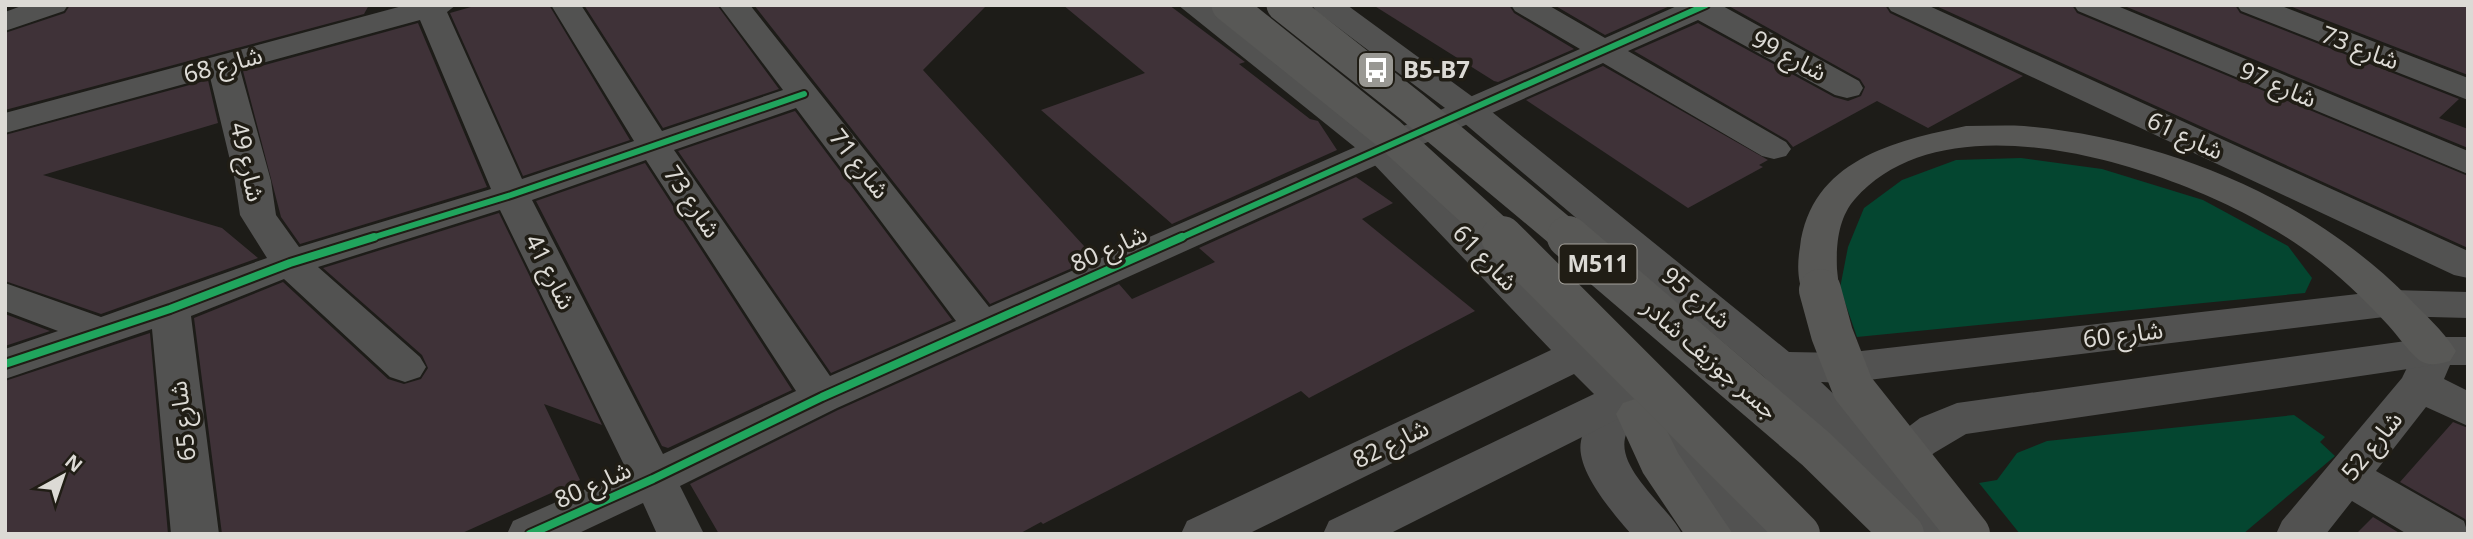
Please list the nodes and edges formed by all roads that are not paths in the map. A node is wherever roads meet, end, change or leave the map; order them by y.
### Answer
1 (53, 5) edge
2 (566, 5) edge
3 (733, 5) edge
4 (1193, 5) edge
5 (1228, 5) edge
6 (1283, 5) edge
7 (1327, 5) edge
8 (1526, 5) edge
9 (1902, 5) edge
10 (2089, 5) edge
11 (2252, 5) edge
12 (434, 6) edge
13 (1700, 6) edge
14 (5, 22) edge
15 (1604, 49) junction
16 (223, 65) junction
17 (1847, 88) dead end
18 (2468, 90) edge
19 (804, 94) junction
20 (1469, 110) junction
21 (5, 123) edge
22 (655, 147) junction
23 (1774, 149) dead end
24 (1380, 150) junction
25 (2468, 164) edge
26 (512, 195) junction
27 (290, 262) junction
28 (2468, 266) edge
29 (5, 296) edge
30 (2392, 303) junction
31 (2468, 305) edge
32 (170, 309) junction
33 (982, 326) junction
34 (100, 332) junction
35 (1578, 354) junction
36 (2441, 363) edge
37 (5, 364) edge
38 (405, 367) dead end
39 (1779, 367) junction
40 (822, 397) junction
41 (1630, 407) junction
42 (2468, 410) edge
43 (1355, 462) junction
44 (1887, 472) junction
45 (2348, 477) junction
46 (653, 479) junction
47 (1395, 509) junction
48 (195, 534) edge
49 (530, 534) edge
50 (681, 534) edge
51 (1204, 534) edge
52 (1346, 534) edge
53 (1659, 534) edge
54 (1710, 534) edge
55 (1757, 534) edge
56 (1799, 534) edge
57 (1903, 534) edge
58 (1949, 534) edge
59 (1969, 534) edge
60 (2299, 534) edge
61 (2447, 534) edge

1 - 14 street
2 - 22 street, شارع 73
3 - 19 street, شارع 71
4 - 24 street, شارع 61
5 - 56 highway, M511, bridge
6 - 57 highway, جسر جوزيف شادر / M511, bridge
7 - 20 street, شارع 95
8 - 15 street
9 - 28 street, شارع 61
10 - 25 street, شارع 97
11 - 18 street, شارع 73
12 - 16 street, شارع 68
12 - 26 street, شارع 41
13 - 15 street, شارع 80
13 - 17 street, شارع 99
15 - 20 street, شارع 80
15 - 23 street
16 - 21 street, شارع 68
16 - 27 street, شارع 49
19 - 22 street
19 - 33 street, شارع 71
20 - 24 street, شارع 80
20 - 39 street, شارع 95
22 - 26 street
22 - 40 street, شارع 73
24 - 33 street, شارع 80
24 - 35 street, شارع 61
26 - 27 street
26 - 46 street, شارع 41
27 - 32 street
27 - 38 street, شارع 49
29 - 34 street
30 - 31 street, شارع 60
30 - 36 highway
30 - 39 street, شارع 60
30 - 59 highway, bridge
32 - 34 street
32 - 48 street, شارع 65
33 - 40 street, شارع 80
34 - 37 street
35 - 41 street, شارع 61
35 - 43 street, شارع 82
36 - 42 street
36 - 44 street
36 - 45 street, شارع 52
39 - 44 street, شارع 95
40 - 46 street, شارع 80
41 - 47 street
41 - 53 street
41 - 54 highway
41 - 55 street, شارع 61
43 - 47 street
43 - 51 street, شارع 82
44 - 58 street, شارع 95
45 - 60 street, شارع 52
45 - 61 street
46 - 49 street, شارع 80
46 - 50 street, شارع 41
47 - 52 street

